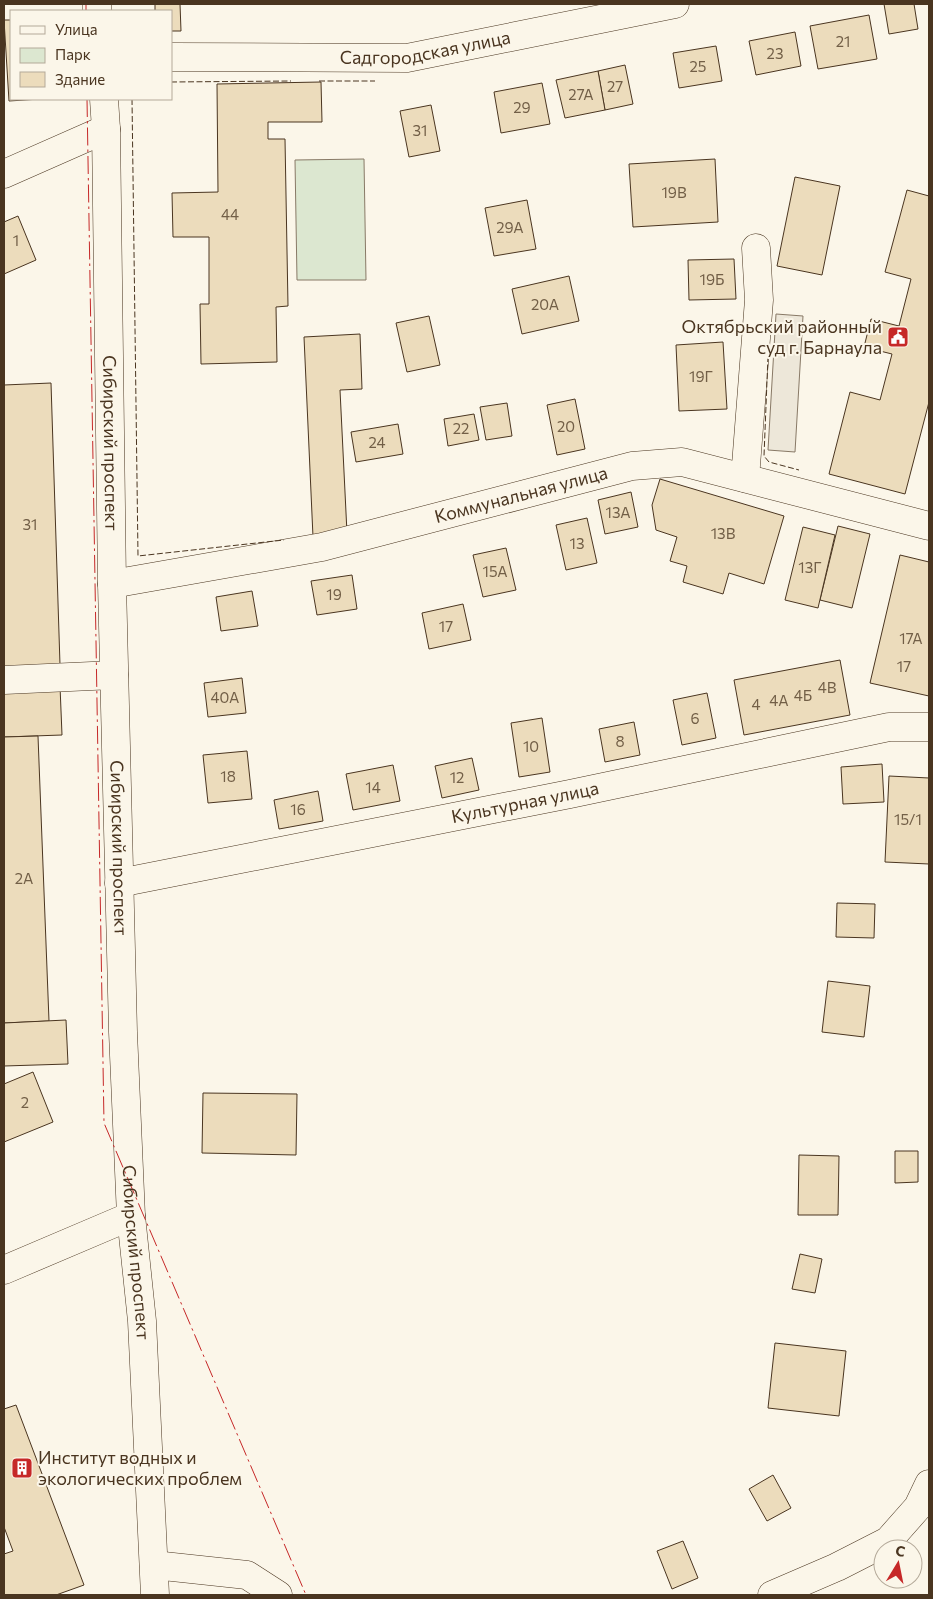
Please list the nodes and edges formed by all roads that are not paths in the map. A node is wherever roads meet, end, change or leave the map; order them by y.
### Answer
1 (675, 4) edge
2 (172, 57) edge
3 (104, 100) edge
4 (106, 129) junction
5 (4, 174) edge
6 (756, 248) dead end
7 (745, 478) junction
8 (929, 526) edge
9 (112, 584) junction
10 (114, 675) junction
11 (4, 680) edge
12 (929, 727) edge
13 (119, 882) junction
14 (131, 1216) junction
15 (4, 1270) edge
16 (926, 1499) edge
17 (154, 1565) junction
18 (155, 1595) edge
19 (278, 1595) edge
20 (772, 1595) edge

1 - 2 street, Садгородская улица
3 - 4 street, Сибирский проспект
4 - 5 street
4 - 9 street, Сибирский проспект
6 - 7 street
7 - 8 street, Коммунальная улица
7 - 9 street, Коммунальная улица
9 - 10 street, Сибирский проспект
10 - 11 street
10 - 13 street, Сибирский проспект
12 - 13 street, Культурная улица
13 - 14 street, Сибирский проспект
14 - 15 street
14 - 17 street, Сибирский проспект
16 - 20 street
17 - 18 street, Сибирский проспект
17 - 19 street

